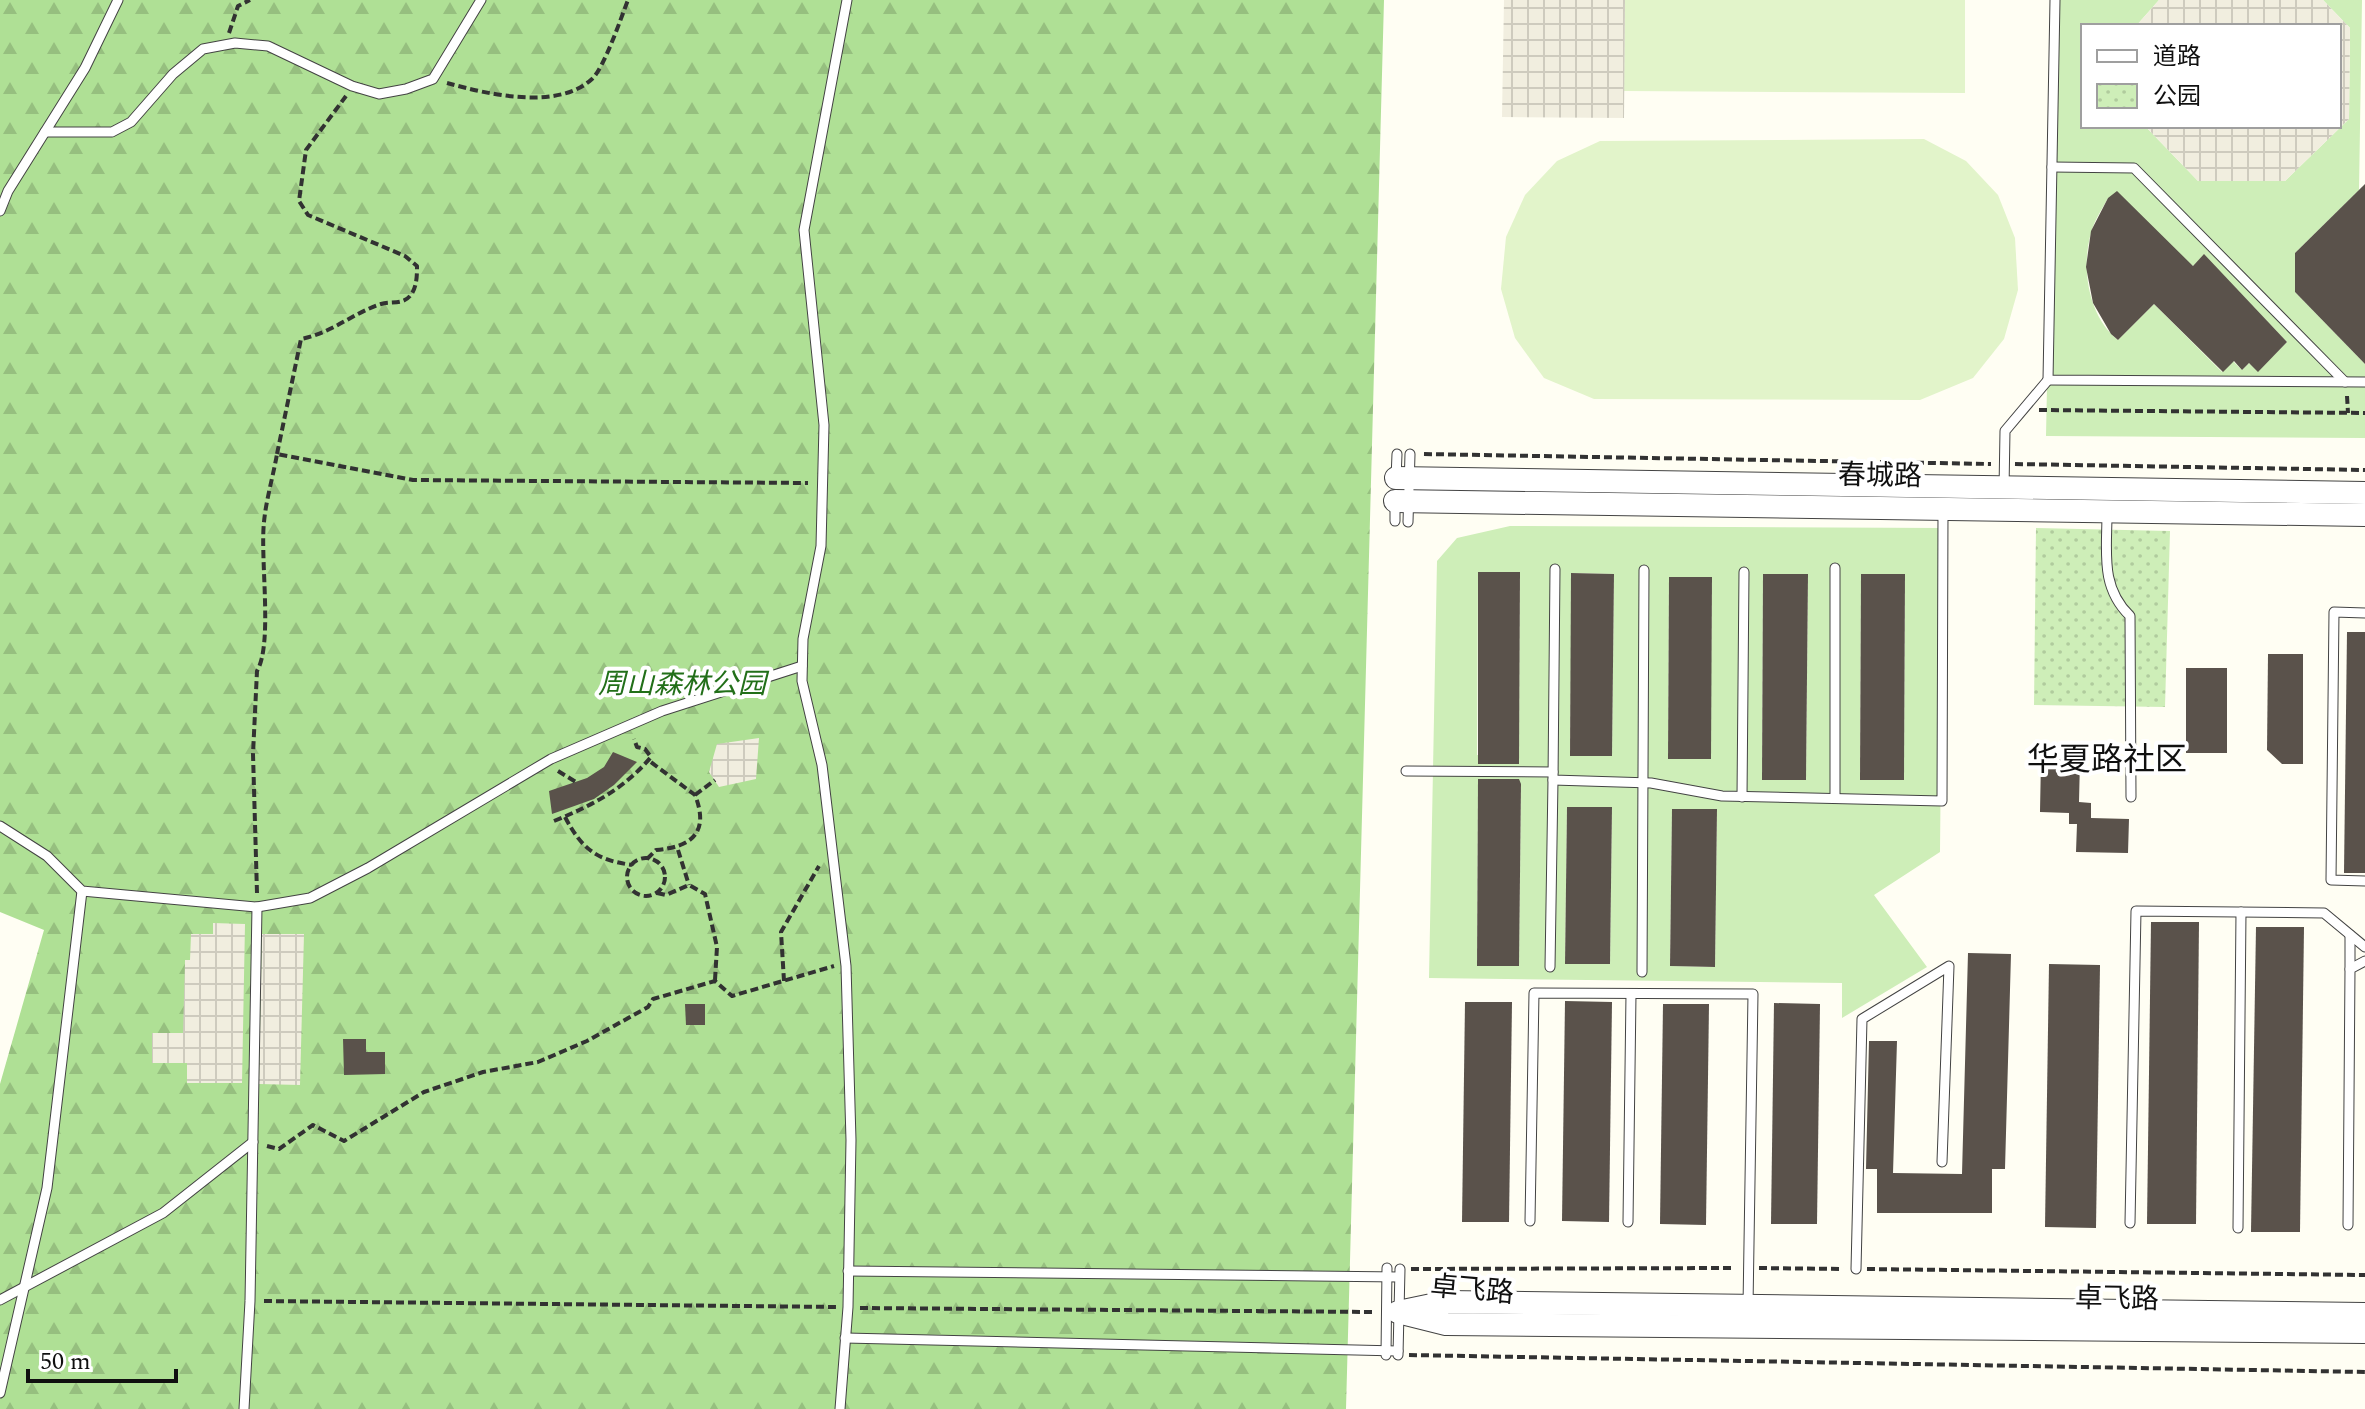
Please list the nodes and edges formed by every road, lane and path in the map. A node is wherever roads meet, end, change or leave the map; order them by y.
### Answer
1 (118, 0) edge
2 (250, 0) edge
3 (481, 0) edge
4 (628, 0) edge
5 (847, 0) edge
6 (2055, 0) edge
7 (226, 44) junction
8 (433, 79) junction
9 (352, 86) junction
10 (45, 132) junction
11 (2052, 167) junction
12 (0, 211) edge
13 (2048, 380) junction
14 (2345, 382) junction
15 (2365, 382) edge
16 (2022, 410) junction
17 (2365, 413) edge
18 (277, 454) junction
19 (1397, 454) dead end
20 (1410, 454) joint
21 (2004, 464) junction
22 (2365, 470) edge
23 (823, 483) junction
24 (2365, 493) edge
25 (2004, 498) junction
26 (1402, 500) junction
27 (2108, 500) junction
28 (1942, 507) junction
29 (2365, 515) edge
30 (1835, 568) dead end
31 (1555, 569) dead end
32 (1644, 570) dead end
33 (1744, 572) dead end
34 (2365, 613) edge
35 (802, 666) junction
36 (629, 725) junction
37 (551, 759) junction
38 (648, 760) junction
39 (1406, 771) dead end
40 (1553, 776) junction
41 (715, 780) dead end
42 (576, 782) dead end
43 (1644, 783) junction
44 (695, 795) junction
45 (1742, 797) junction
46 (2131, 797) dead end
47 (1835, 798) junction
48 (565, 817) junction
49 (554, 821) dead end
50 (0, 826) edge
51 (832, 844) junction
52 (678, 850) junction
53 (647, 859) junction
54 (632, 865) junction
55 (2365, 881) edge
56 (689, 885) junction
57 (82, 891) junction
58 (657, 893) junction
59 (257, 907) junction
60 (2241, 912) junction
61 (2350, 935) junction
62 (2365, 947) edge
63 (2365, 961) edge
64 (845, 963) junction
65 (1550, 967) dead end
66 (2350, 969) junction
67 (1642, 972) dead end
68 (715, 981) junction
69 (784, 981) junction
70 (1631, 994) junction
71 (253, 1142) junction
72 (1942, 1162) dead end
73 (1530, 1221) dead end
74 (1628, 1222) dead end
75 (2130, 1223) dead end
76 (2348, 1225) dead end
77 (2238, 1228) dead end
78 (1750, 1268) junction
79 (1856, 1269) junction
80 (848, 1271) junction
81 (1387, 1272) junction
82 (1400, 1273) junction
83 (2365, 1275) edge
84 (26, 1286) junction
85 (0, 1300) edge
86 (250, 1301) junction
87 (848, 1307) junction
88 (1392, 1312) junction
89 (2365, 1314) edge
90 (1748, 1316) junction
91 (2365, 1332) edge
92 (845, 1338) junction
93 (1386, 1353) junction
94 (1398, 1353) junction
95 (2365, 1372) edge
96 (0, 1393) edge
97 (244, 1409) edge
98 (840, 1409) edge

1 - 10 lane
2 - 7 path
3 - 8 lane
4 - 8 path
5 - 23 lane
6 - 11 lane
7 - 9 lane
7 - 10 lane
8 - 9 lane
9 - 18 path
10 - 12 lane
11 - 13 lane
11 - 14 lane
13 - 14 lane
13 - 16 lane
14 - 15 lane
16 - 17 path
16 - 21 lane
18 - 23 path
18 - 59 path
19 - 26 lane
20 - 21 path
20 - 26 lane
21 - 22 path
21 - 25 lane
23 - 35 lane
24 - 27 street, 春城路
25 - 26 street, 春城路
25 - 27 street, 春城路
25 - 28 street, 春城路
26 - 28 street, 春城路
27 - 29 street, 春城路
27 - 46 lane
28 - 47 lane
30 - 47 lane
31 - 40 lane
32 - 43 lane
33 - 45 lane
34 - 55 lane
35 - 36 lane
35 - 51 lane
36 - 37 lane
36 - 38 path
37 - 42 path
37 - 59 lane
38 - 44 path
38 - 48 path
39 - 40 lane
40 - 43 lane
40 - 65 lane
41 - 44 path
43 - 45 lane
43 - 67 lane
44 - 52 path
45 - 47 lane
48 - 49 path
48 - 54 path
50 - 57 lane
51 - 64 lane
51 - 69 path
52 - 53 path
52 - 56 path
53 - 54 path
53 - 58 path
54 - 58 path
56 - 58 path
56 - 68 path
57 - 59 lane
57 - 84 lane
59 - 71 lane
60 - 61 lane
60 - 75 lane
60 - 77 lane
61 - 62 lane
61 - 66 lane
63 - 66 lane
64 - 69 path
64 - 80 lane
66 - 76 lane
68 - 69 path
68 - 71 path
70 - 73 lane
70 - 74 lane
70 - 78 lane
71 - 84 lane
71 - 86 lane
72 - 79 lane
78 - 79 path
78 - 82 path
78 - 90 lane
79 - 83 path
80 - 81 lane
80 - 87 lane
81 - 82 lane
81 - 88 lane
82 - 88 lane
84 - 85 lane
84 - 96 lane
86 - 87 path
86 - 97 lane
87 - 88 path
87 - 92 lane
88 - 90 street, 卓飞路
88 - 93 lane
88 - 94 lane
89 - 90 street, 卓飞路
90 - 91 street, 卓飞路
92 - 93 lane
92 - 98 lane
93 - 94 lane
94 - 95 path

